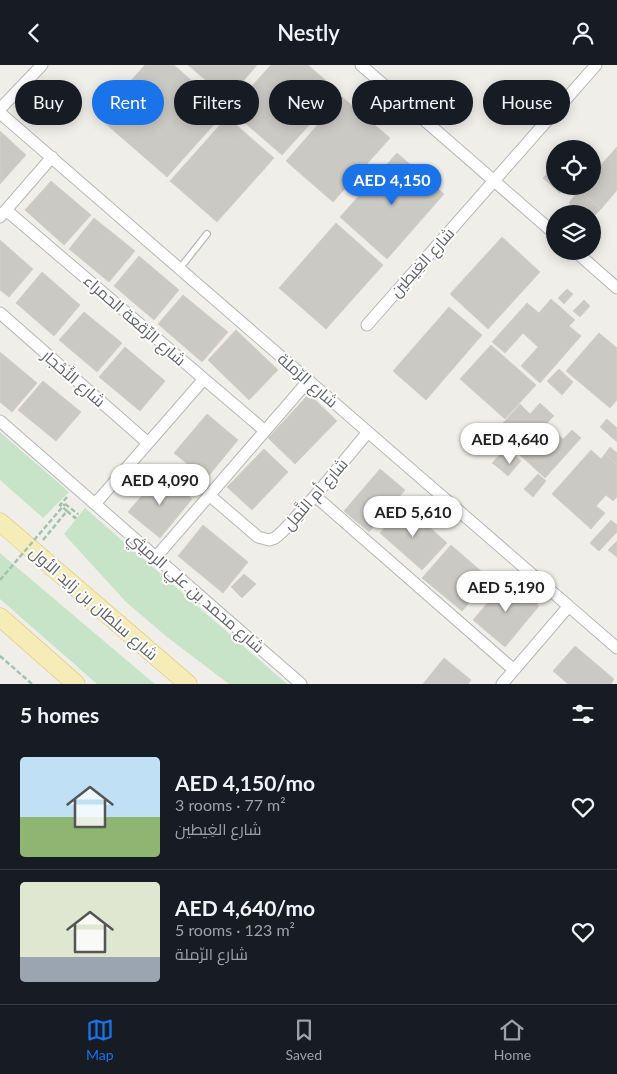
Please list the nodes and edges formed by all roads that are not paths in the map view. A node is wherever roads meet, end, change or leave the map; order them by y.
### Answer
1 (42, 65) edge
2 (361, 65) edge
3 (596, 65) edge
4 (0, 109) edge
5 (0, 113) edge
6 (52, 157) junction
7 (494, 181) junction
8 (3, 213) edge
9 (546, 226) edge
10 (207, 234) dead end
11 (585, 260) edge
12 (180, 268) junction
13 (617, 289) edge
14 (0, 313) edge
15 (367, 325) dead end
16 (204, 379) junction
17 (309, 380) junction
18 (0, 421) edge
19 (265, 431) junction
20 (368, 432) junction
21 (148, 443) junction
22 (209, 495) junction
23 (315, 496) junction
24 (95, 504) junction
25 (0, 522) edge
26 (156, 557) junction
27 (568, 607) junction
28 (0, 617) edge
29 (617, 647) edge
30 (514, 670) junction
31 (76, 684) edge
32 (188, 684) edge
33 (301, 684) edge
34 (502, 684) edge

1 - 4 street
2 - 7 street
3 - 7 street, شارع الغِيطين
5 - 6 street, شارع الرّملة
6 - 8 street
6 - 12 street, شارع الرّملة
7 - 9 street
7 - 15 street, شارع الغِيطين
8 - 16 street, شارع الرِّقعة الحمراء
10 - 12 lane
11 - 13 street
12 - 17 street, شارع الرّملة
14 - 21 street, شارع الأَحْجار
16 - 19 street, شارع الرِّقعة الحمراء
16 - 21 street
17 - 19 street
17 - 20 street, شارع الرّملة
18 - 24 street, شارع محمد بن علي الرميثي
19 - 22 street
20 - 23 street, شارع أم النَّمِل
20 - 27 street, شارع الرّملة
21 - 24 street
22 - 23 street, شارع أم النَّمِل
22 - 26 street
23 - 30 street
24 - 26 street, شارع محمد بن علي الرميثي
25 - 32 main road, شارع سلطان بن زايد الأول
26 - 33 street, شارع محمد بن علي الرميثي
27 - 29 street, شارع الرّملة
27 - 30 street
28 - 31 main road
30 - 34 street

